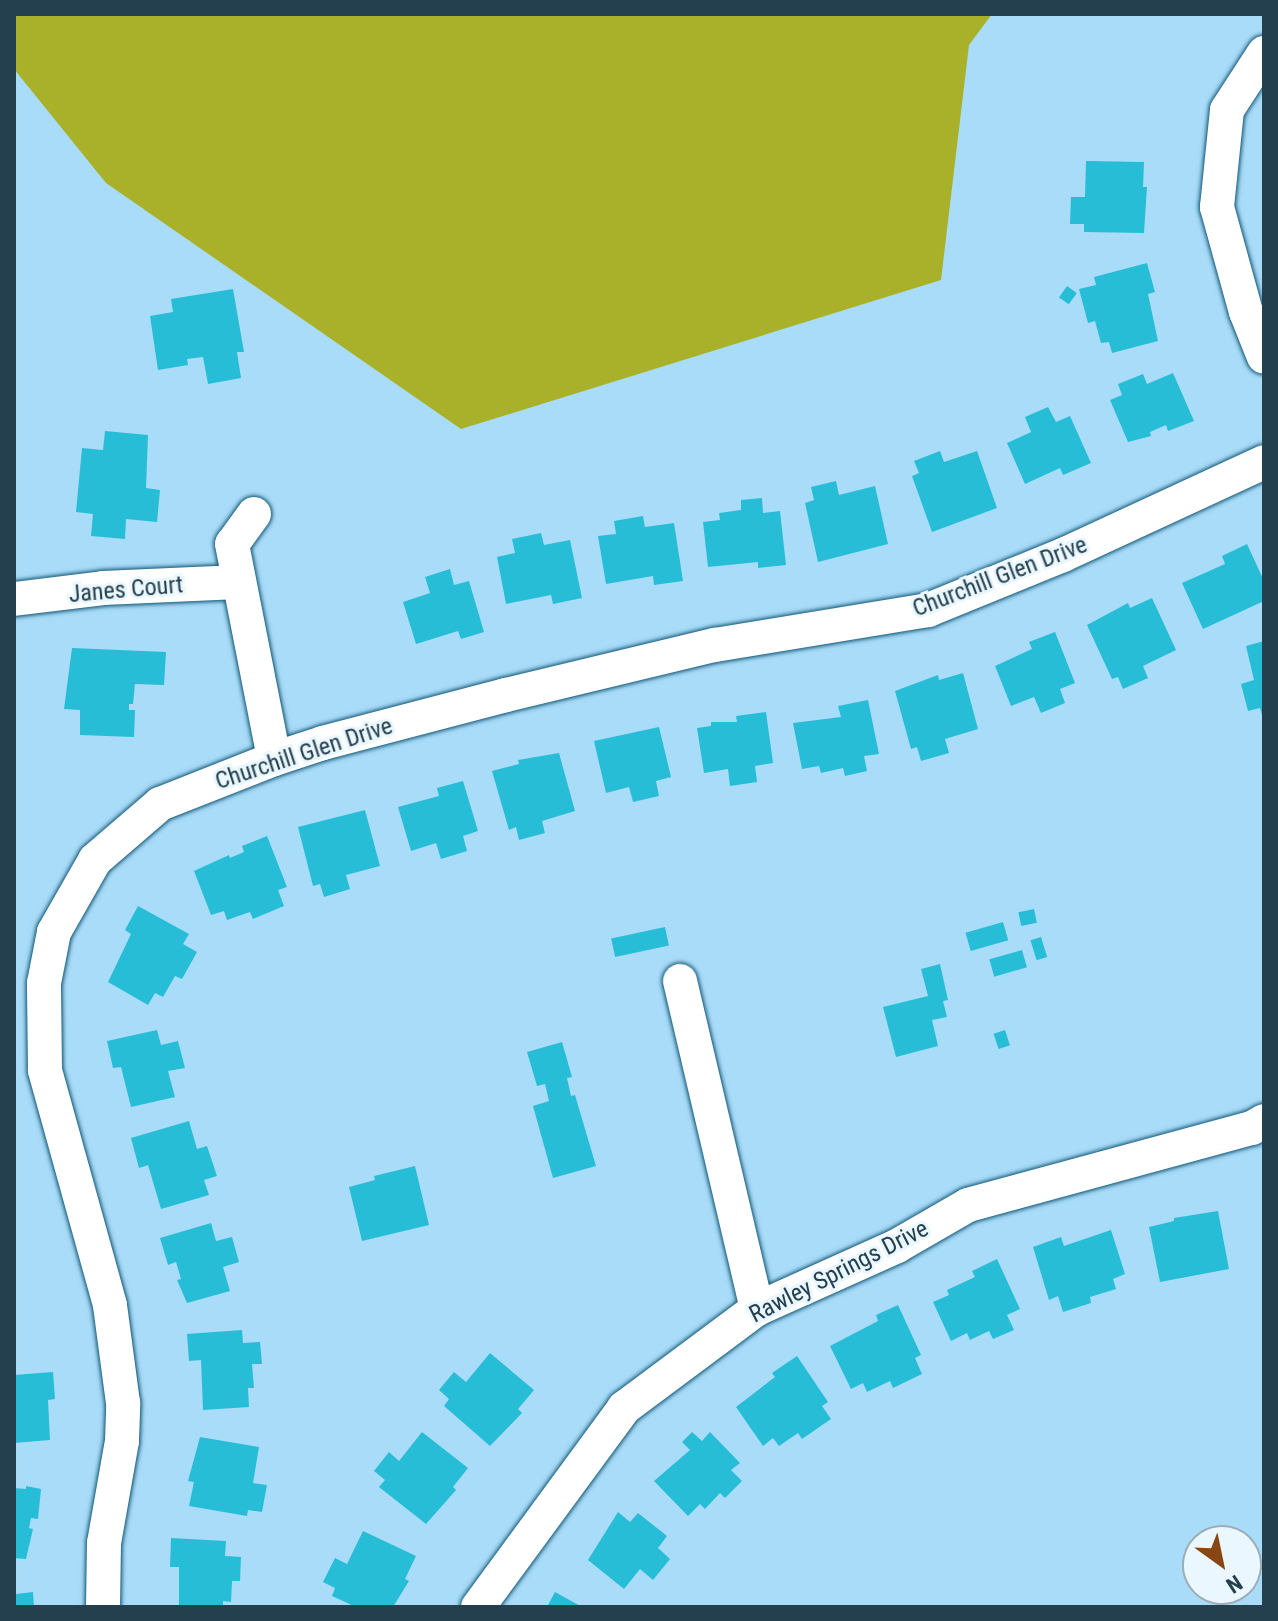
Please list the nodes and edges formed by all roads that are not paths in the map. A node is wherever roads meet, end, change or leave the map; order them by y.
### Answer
1 (1264, 53) edge
2 (1264, 357) edge
3 (1264, 462) edge
4 (254, 514) dead end
5 (239, 582) junction
6 (14, 599) edge
7 (274, 759) junction
8 (680, 981) dead end
9 (1264, 1121) edge
10 (757, 1309) junction
11 (103, 1607) edge
12 (478, 1607) edge

1 - 2 street
3 - 7 street, Churchill Glen Drive
4 - 5 street
5 - 6 street, Janes Court
5 - 7 street
7 - 11 street, Churchill Glen Drive
8 - 10 street
9 - 10 street, Rawley Springs Drive
10 - 12 street, Rawley Springs Drive

